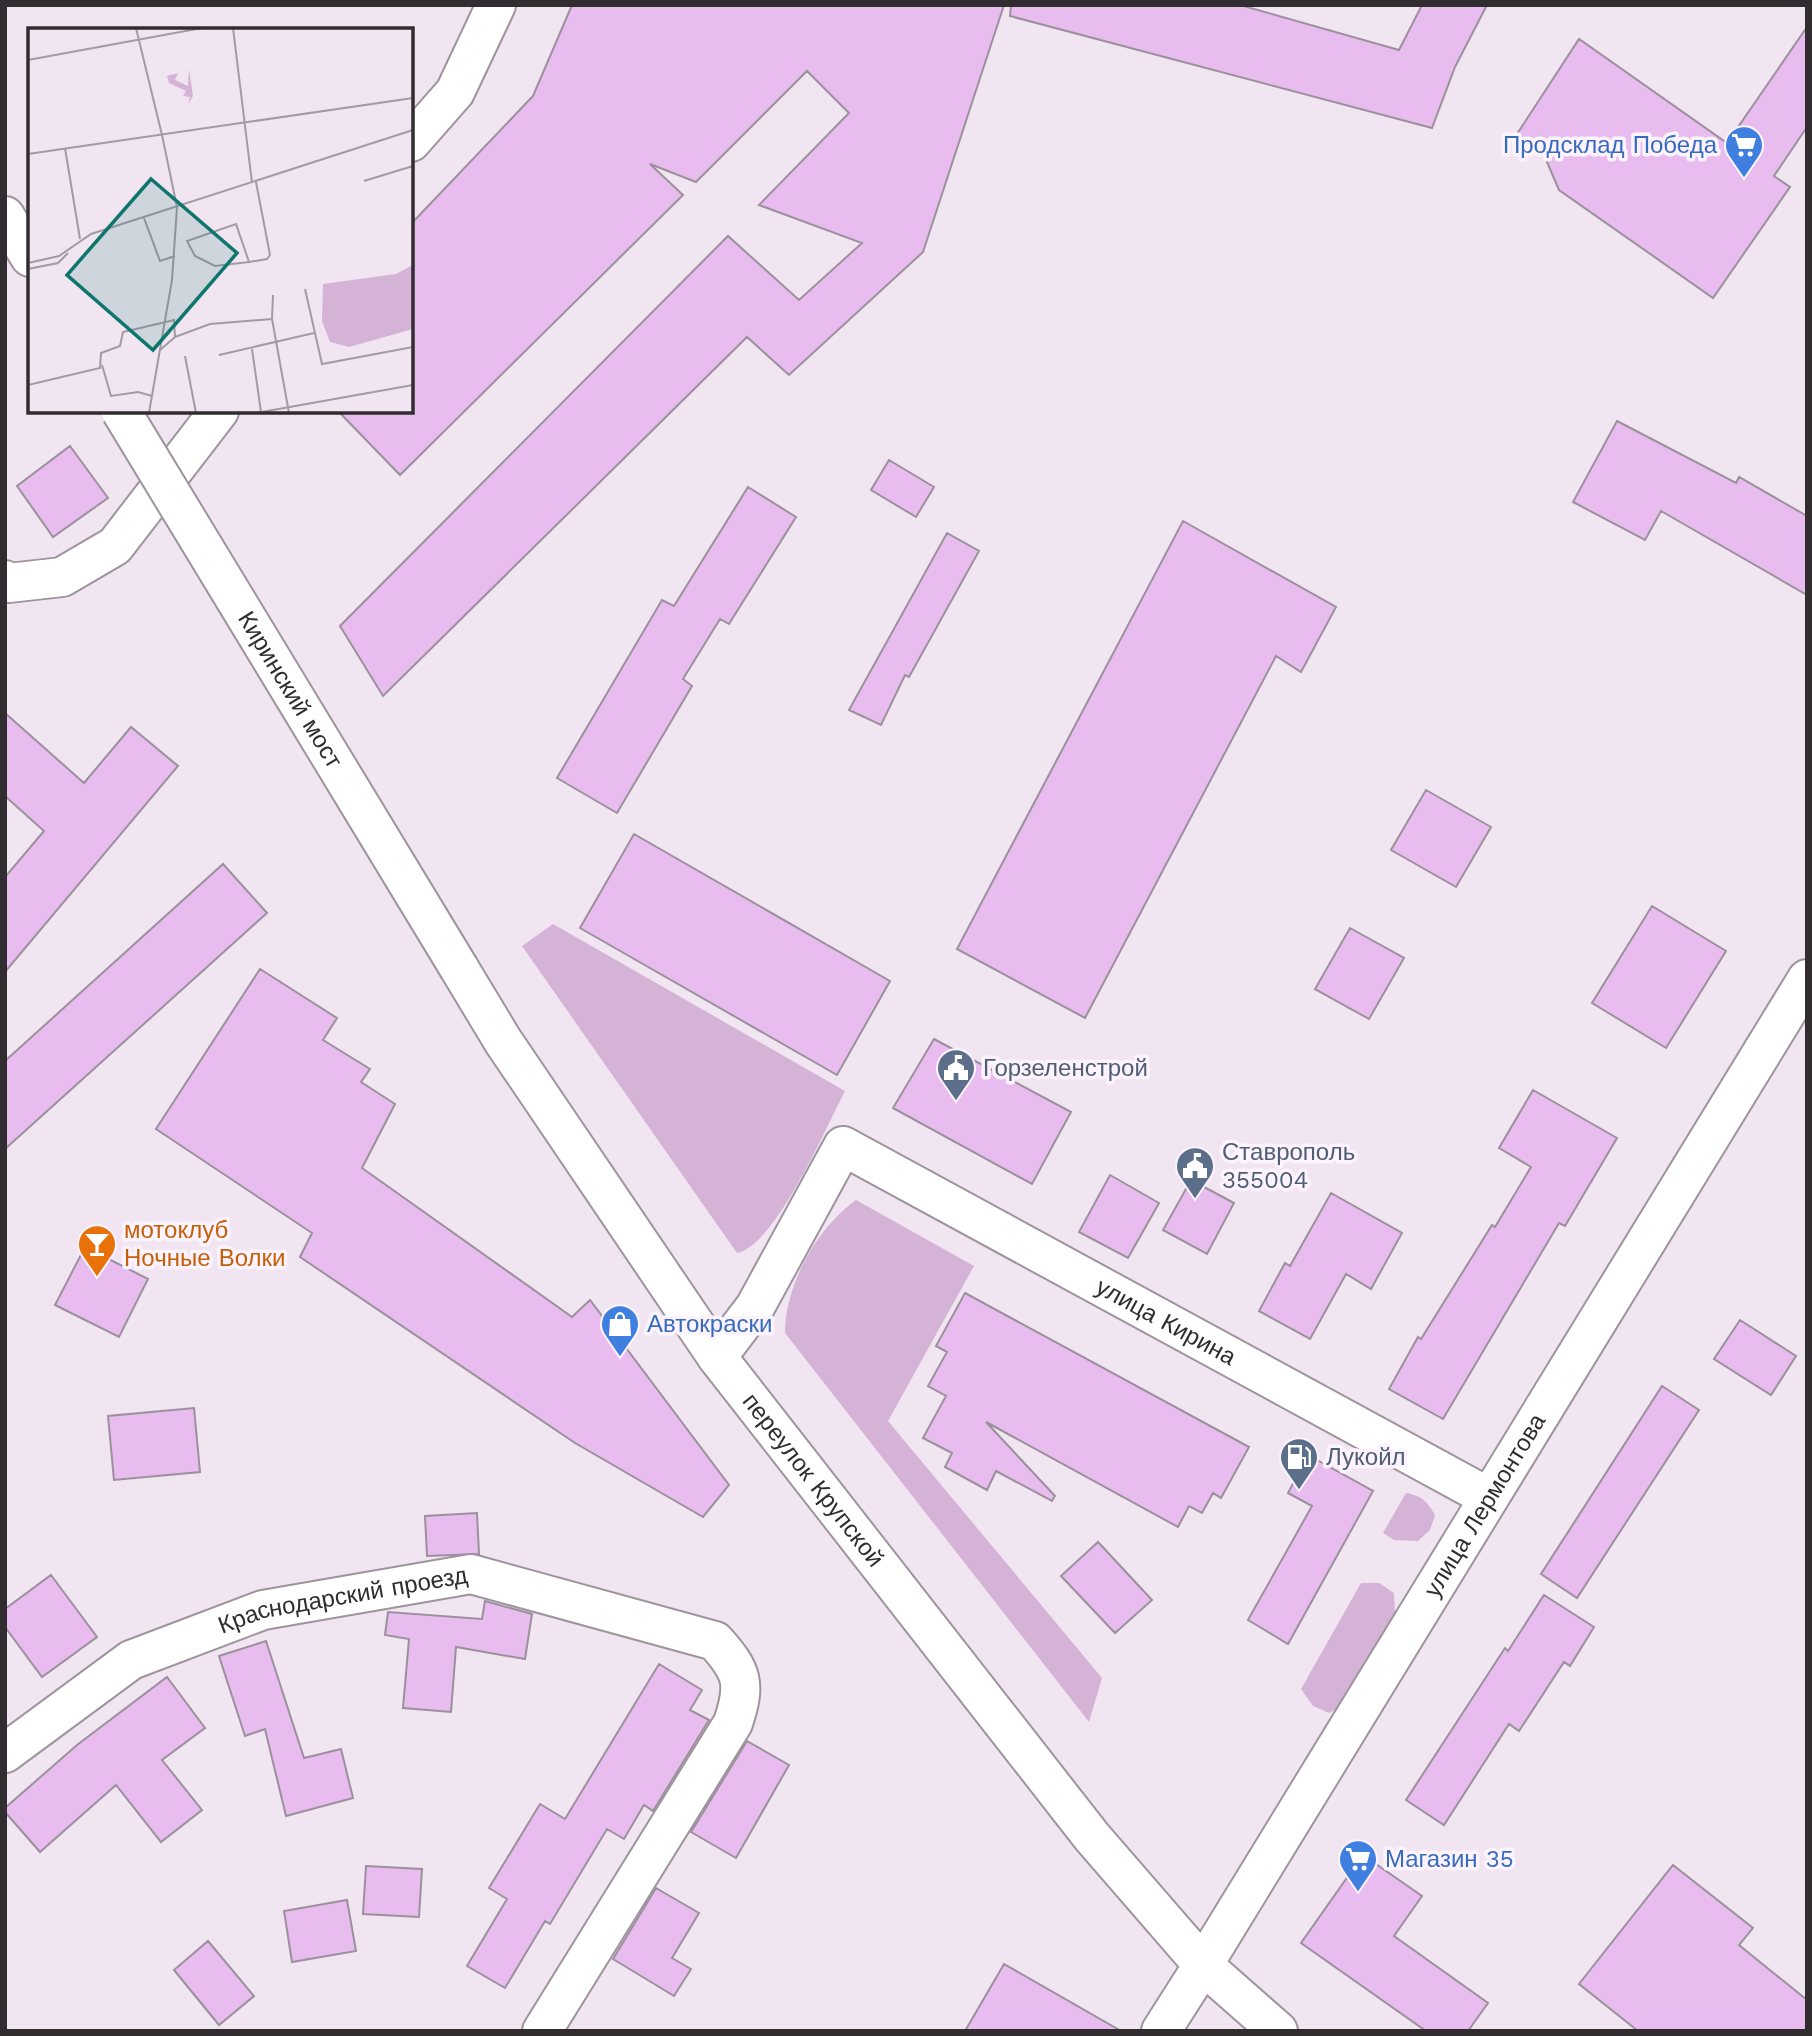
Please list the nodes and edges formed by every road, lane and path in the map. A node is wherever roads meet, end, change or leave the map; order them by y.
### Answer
1 (496, 5) edge
2 (413, 140) edge
3 (5, 216) edge
4 (28, 254) edge
5 (122, 413) edge
6 (217, 413) edge
7 (5, 580) edge
8 (459, 968) joint
9 (1807, 979) edge
10 (717, 1357) junction
11 (1488, 1497) junction
12 (5, 1753) edge
13 (1203, 1965) junction
14 (542, 2031) edge
15 (1161, 2031) edge
16 (1279, 2031) edge

1 - 2 street
3 - 4 street
5 - 8 street, Киринский мост, bridge
6 - 7 street
8 - 10 street, переулок Крупской
9 - 11 street, улица Лермонтова
10 - 11 street, улица Кирина
10 - 13 street, переулок Крупской
11 - 13 street, улица Лермонтова
12 - 14 street, Краснодарский проезд
13 - 15 street, улица Лермонтова
13 - 16 street, переулок Крупской

